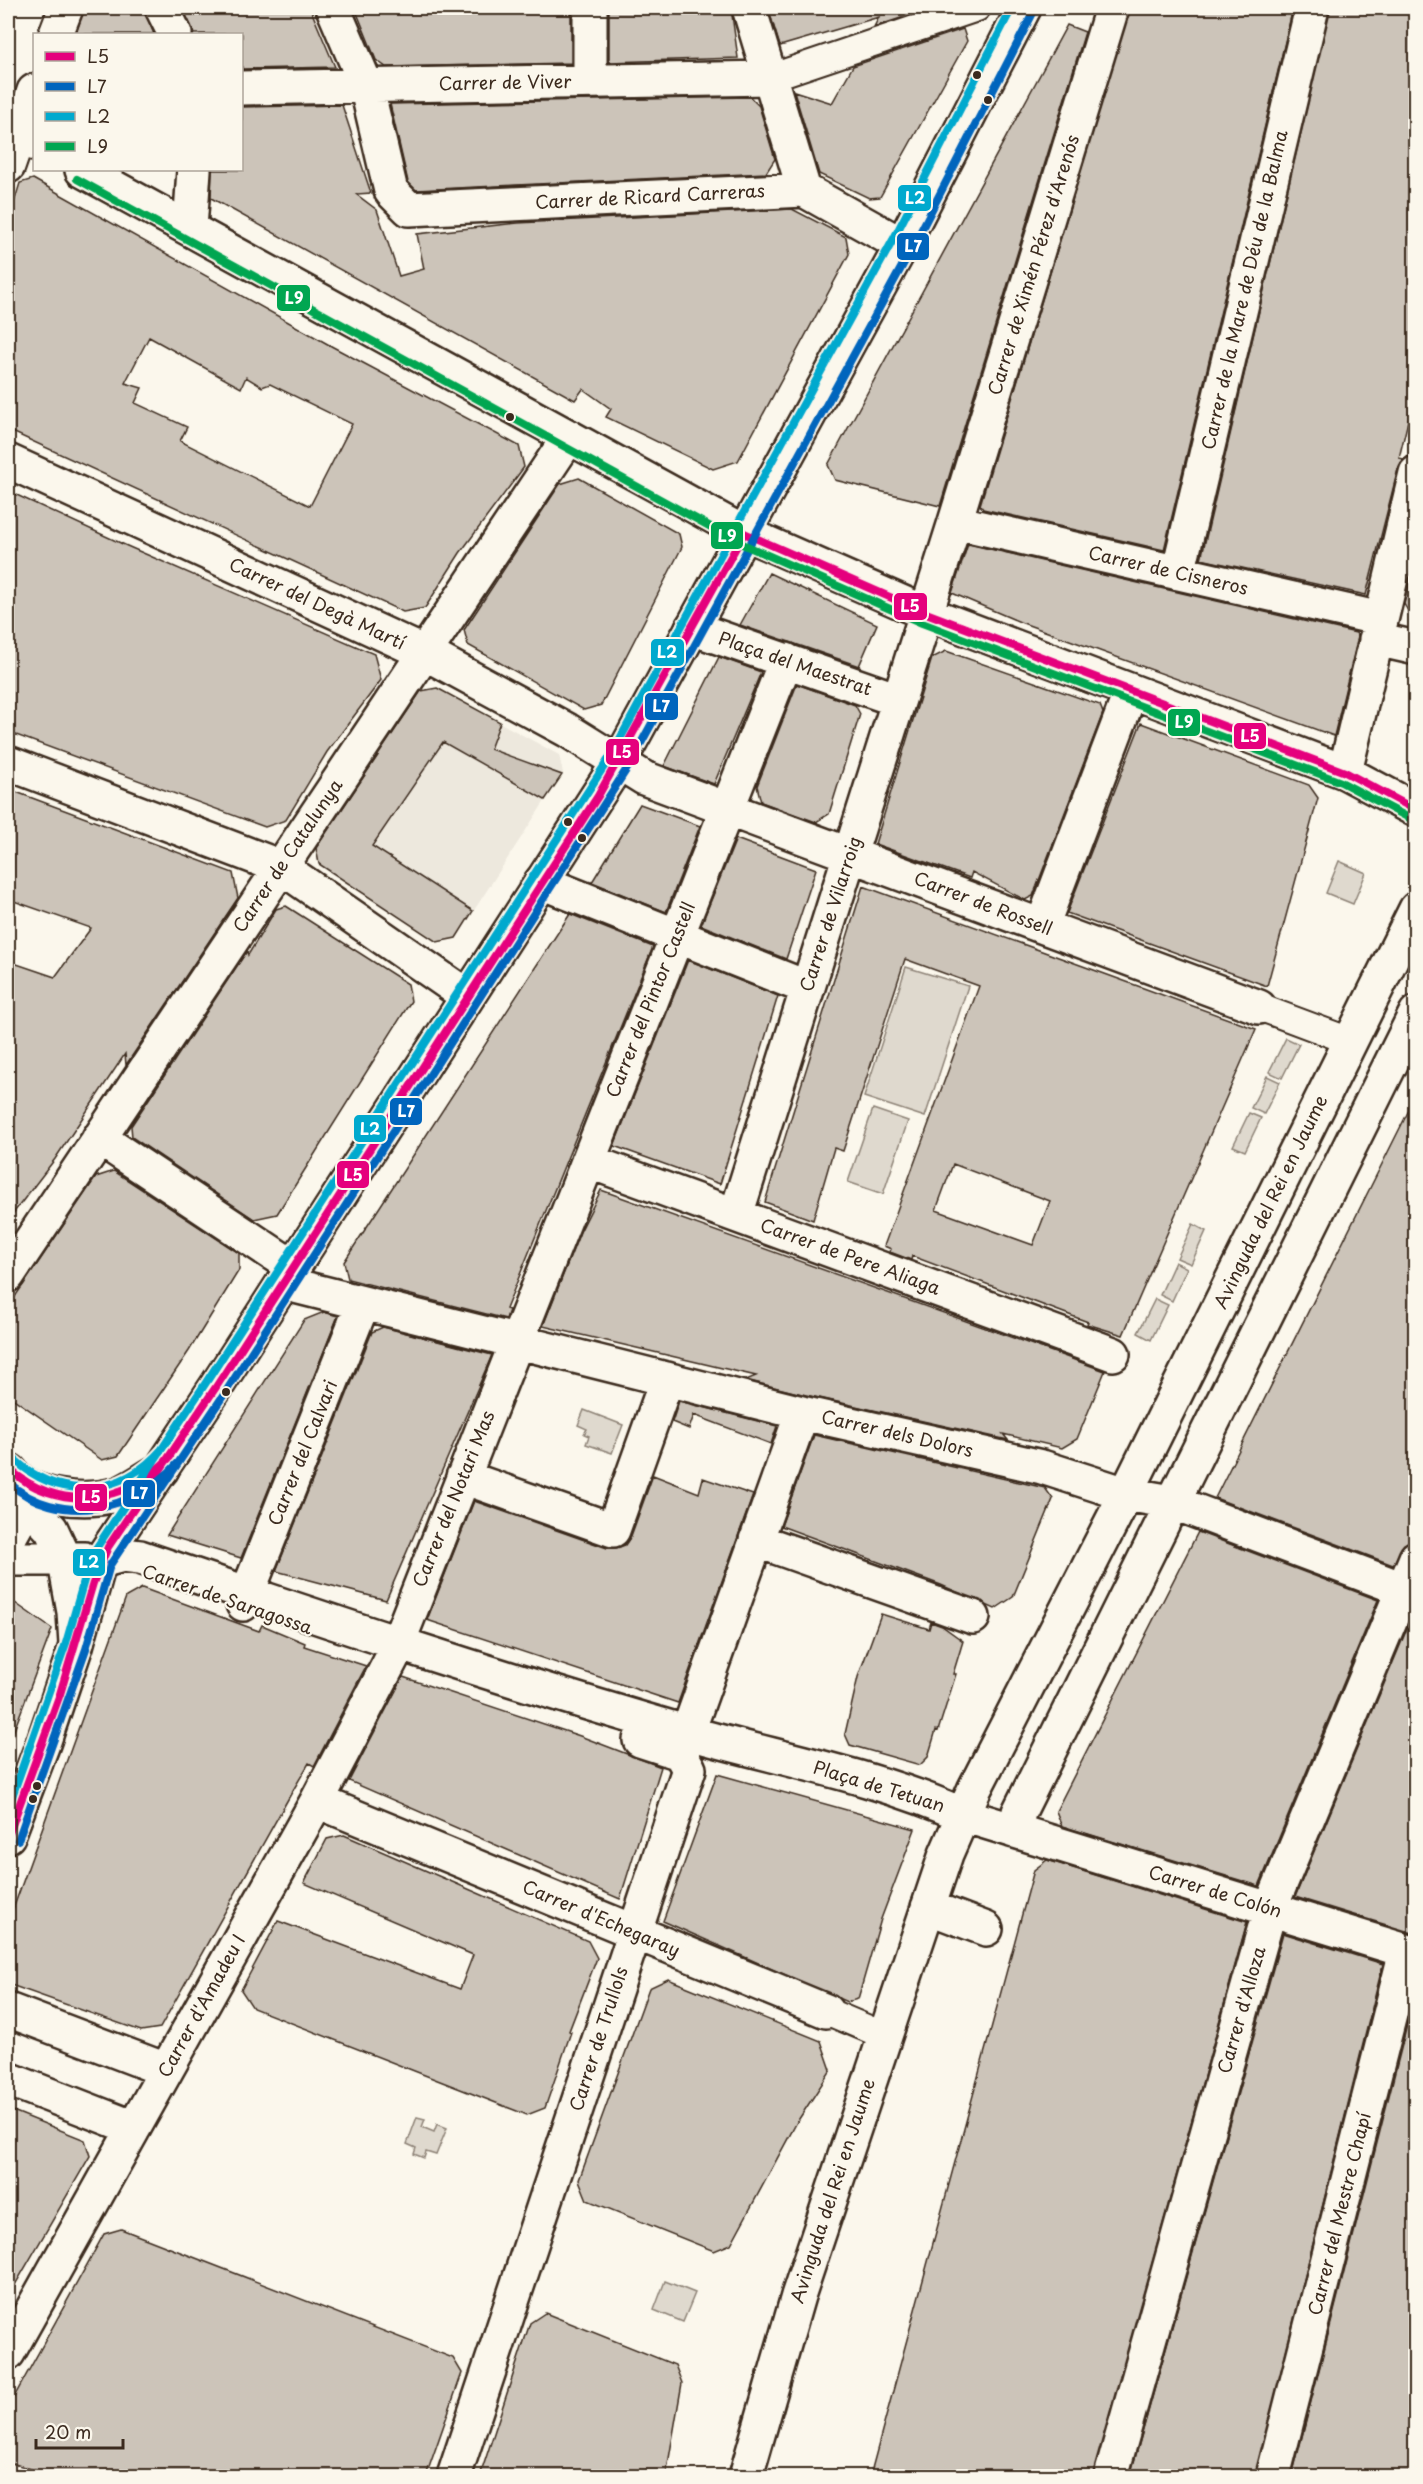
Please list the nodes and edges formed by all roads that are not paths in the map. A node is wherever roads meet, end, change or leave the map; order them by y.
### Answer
1 (66, 8) edge
2 (162, 8) edge
3 (333, 8) edge
4 (590, 8) edge
5 (749, 8) edge
6 (977, 8) edge
7 (1024, 8) edge
8 (1112, 8) edge
9 (1312, 8) edge
10 (56, 33) edge
11 (174, 33) edge
12 (769, 78) junction
13 (590, 81) junction
14 (366, 86) junction
15 (243, 88) edge
16 (33, 94) edge
17 (20, 136) edge
18 (8, 166) edge
19 (84, 171) edge
20 (194, 171) edge
21 (804, 190) junction
22 (190, 228) junction
23 (902, 245) junction
24 (569, 437) junction
25 (8, 461) edge
26 (1416, 473) edge
27 (955, 522) junction
28 (744, 533) junction
29 (1178, 573) junction
30 (926, 613) junction
31 (692, 628) junction
32 (1379, 629) junction
33 (1416, 648) edge
34 (424, 653) junction
35 (786, 660) junction
36 (1131, 691) junction
37 (898, 700) junction
38 (619, 762) junction
39 (8, 763) edge
40 (1345, 772) junction
41 (727, 809) junction
42 (1416, 810) edge
43 (850, 854) junction
44 (281, 867) junction
45 (541, 882) junction
46 (1416, 909) edge
47 (1042, 926) junction
48 (677, 936) junction
49 (808, 988) junction
50 (467, 996) junction
51 (1259, 1007) joint
52 (1416, 1013) edge
53 (1350, 1041) junction
54 (99, 1138) junction
55 (588, 1161) junction
56 (736, 1215) junction
57 (8, 1275) edge
58 (288, 1275) junction
59 (363, 1303) junction
60 (517, 1341) junction
61 (1113, 1354) dead end
62 (667, 1378) junction
63 (802, 1413) junction
64 (162, 1469) junction
65 (463, 1478) junction
66 (14, 1481) edge
67 (1126, 1494) junction
68 (1172, 1502) junction
69 (123, 1526) junction
70 (8, 1540) edge
71 (756, 1540) junction
72 (64, 1557) junction
73 (1416, 1558) edge
74 (8, 1559) edge
75 (100, 1561) junction
76 (1408, 1592) edge
77 (247, 1594) junction
78 (973, 1617) dead end
79 (397, 1644) junction
80 (76, 1646) junction
81 (1008, 1725) junction
82 (687, 1745) junction
83 (1049, 1750) junction
84 (317, 1801) junction
85 (963, 1815) junction
86 (1014, 1831) junction
87 (8, 1836) edge
88 (928, 1907) junction
89 (1270, 1909) junction
90 (986, 1929) dead end
91 (634, 1933) junction
92 (1411, 1953) edge
93 (8, 2010) edge
94 (826, 2012) joint
95 (885, 2036) junction
96 (166, 2070) junction
97 (8, 2079) edge
98 (134, 2128) junction
99 (8, 2353) edge
100 (454, 2476) edge
101 (746, 2476) edge
102 (1111, 2476) edge
103 (1273, 2476) edge

1 - 10 street
2 - 11 street
3 - 14 street
4 - 13 street
5 - 12 street
6 - 12 street
7 - 23 street
8 - 27 street, Carrer de Ximén Pérez d'Arenós
9 - 29 street, Carrer de la Mare de Déu de la Balma
12 - 13 street, Carrer de Viver
12 - 21 street
13 - 14 street, Carrer de Viver
14 - 15 street, Carrer de Viver
14 - 21 street, Carrer de Ricard Carreras
16 - 17 street
17 - 18 street
19 - 22 street
20 - 22 street
21 - 23 street
22 - 24 street
23 - 28 street
24 - 28 street
24 - 34 street, Carrer de Catalunya
25 - 34 street, Carrer del Degà Martí
26 - 32 street
27 - 29 street, Carrer de Cisneros
27 - 30 street
28 - 30 street
28 - 31 street
29 - 32 street, Carrer de Cisneros
30 - 36 street
30 - 37 street, Carrer de Vilarroig
31 - 35 street, Plaça del Maestrat
31 - 38 street
32 - 33 street
32 - 40 street
34 - 38 street, Carrer del Degà Martí
34 - 44 street, Carrer de Catalunya
35 - 37 street, Plaça del Maestrat
35 - 41 street, Carrer del Pintor Castell
36 - 40 street
36 - 47 street
37 - 43 street, Carrer de Vilarroig
38 - 41 street, Carrer de Rossell
38 - 45 street
39 - 44 street
40 - 42 street
41 - 43 street, Carrer de Rossell
41 - 48 street, Carrer del Pintor Castell
43 - 47 street, Carrer de Rossell
43 - 49 street, Carrer de Vilarroig
44 - 50 street
44 - 54 street, Carrer de Catalunya
45 - 48 street
45 - 50 street
46 - 53 street, Avinguda del Rei en Jaume
47 - 51 street, Carrer de Rossell
48 - 49 street
48 - 55 street, Carrer del Pintor Castell
49 - 56 street, Carrer de Vilarroig
50 - 58 street
51 - 53 street, Carrer de Rossell
52 - 68 street
53 - 67 street, Avinguda del Rei en Jaume
54 - 57 street, Carrer de Catalunya
54 - 58 street, Carrer dels Dolors
55 - 56 street, Carrer de Pere Aliaga
55 - 60 street, Carrer del Pintor Castell
56 - 61 street, Carrer de Pere Aliaga
58 - 59 street, Carrer dels Dolors
58 - 64 street
59 - 60 street, Carrer dels Dolors
59 - 77 street, Carrer del Calvari
60 - 62 street, Carrer dels Dolors
60 - 65 street, Carrer del Notari Mas
62 - 63 street, Carrer dels Dolors
62 - 65 street
63 - 67 street, Carrer dels Dolors
63 - 71 street
64 - 66 street
64 - 69 street
65 - 79 street, Carrer del Notari Mas
66 - 70 street
66 - 72 street
67 - 68 street
67 - 81 street, Avinguda del Rei en Jaume
68 - 76 street
68 - 83 street
69 - 75 street
69 - 77 street, Carrer de Saragossa
71 - 78 street
71 - 82 street
72 - 74 street, Carrer de Saragossa
72 - 75 street, Carrer de Saragossa
72 - 80 street
73 - 76 street, Carrer d'Alloza
75 - 77 street, Carrer de Saragossa
75 - 80 street
76 - 89 street, Carrer d'Alloza
77 - 79 street, Carrer de Saragossa
79 - 82 street, Carrer de Saragossa
79 - 84 street, Carrer d'Amadeu I
80 - 87 street
81 - 83 street
81 - 85 street, Avinguda del Rei en Jaume
82 - 85 street, Plaça de Tetuan
82 - 91 street, Carrer de Trullols
83 - 86 street
84 - 91 street, Carrer d'Echegaray
84 - 96 street, Carrer d'Amadeu I
85 - 86 street, Plaça de Tetuan
85 - 88 street, Avinguda del Rei en Jaume
86 - 89 street, Carrer de Colón
88 - 90 street
88 - 95 street, Avinguda del Rei en Jaume
89 - 92 street, Carrer de Colón
89 - 102 street, Carrer d'Alloza
91 - 94 street, Carrer d'Echegaray
91 - 100 street, Carrer de Trullols
92 - 103 street, Carrer del Mestre Chapí
93 - 96 street
94 - 95 street, Carrer d'Echegaray
95 - 101 street, Avinguda del Rei en Jaume
96 - 98 street, Carrer d'Amadeu I
97 - 98 street
98 - 99 street, Carrer d'Amadeu I

